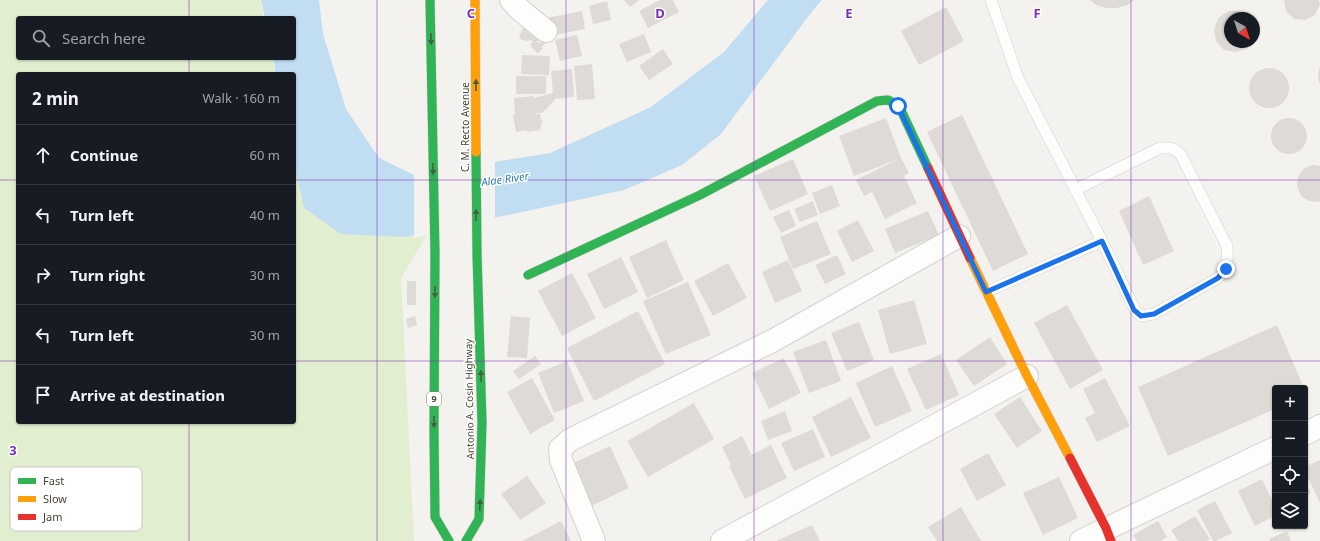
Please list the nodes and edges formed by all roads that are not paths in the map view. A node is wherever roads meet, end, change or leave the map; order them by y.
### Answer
1 (430, 0) edge
2 (475, 0) edge
3 (511, 0) edge
4 (992, 0) edge
5 (546, 31) dead end
6 (1075, 190) junction
7 (959, 236) junction
8 (1102, 241) junction
9 (477, 254) joint
10 (528, 275) dead end
11 (986, 292) junction
12 (1027, 376) junction
13 (1320, 426) edge
14 (1308, 432) edge
15 (1272, 450) edge
16 (1108, 535) edge
17 (449, 541) edge
18 (466, 541) edge
19 (594, 541) edge
20 (722, 541) edge
21 (1081, 541) edge

1 -> 17 main road, 9
9 -> 2 main road, C. M. Recto Avenue
3 - 5 street
4 - 6 lane
6 - 8 lane
6 - 8 lane
7 - 10 main road
7 - 11 main road
7 - 19 street
8 - 11 lane
18 -> 9 main road, Antonio A. Cosin Highway
11 - 12 main road
12 - 16 main road
12 - 20 street
13 - 14 street
15 - 16 street
16 - 21 street

